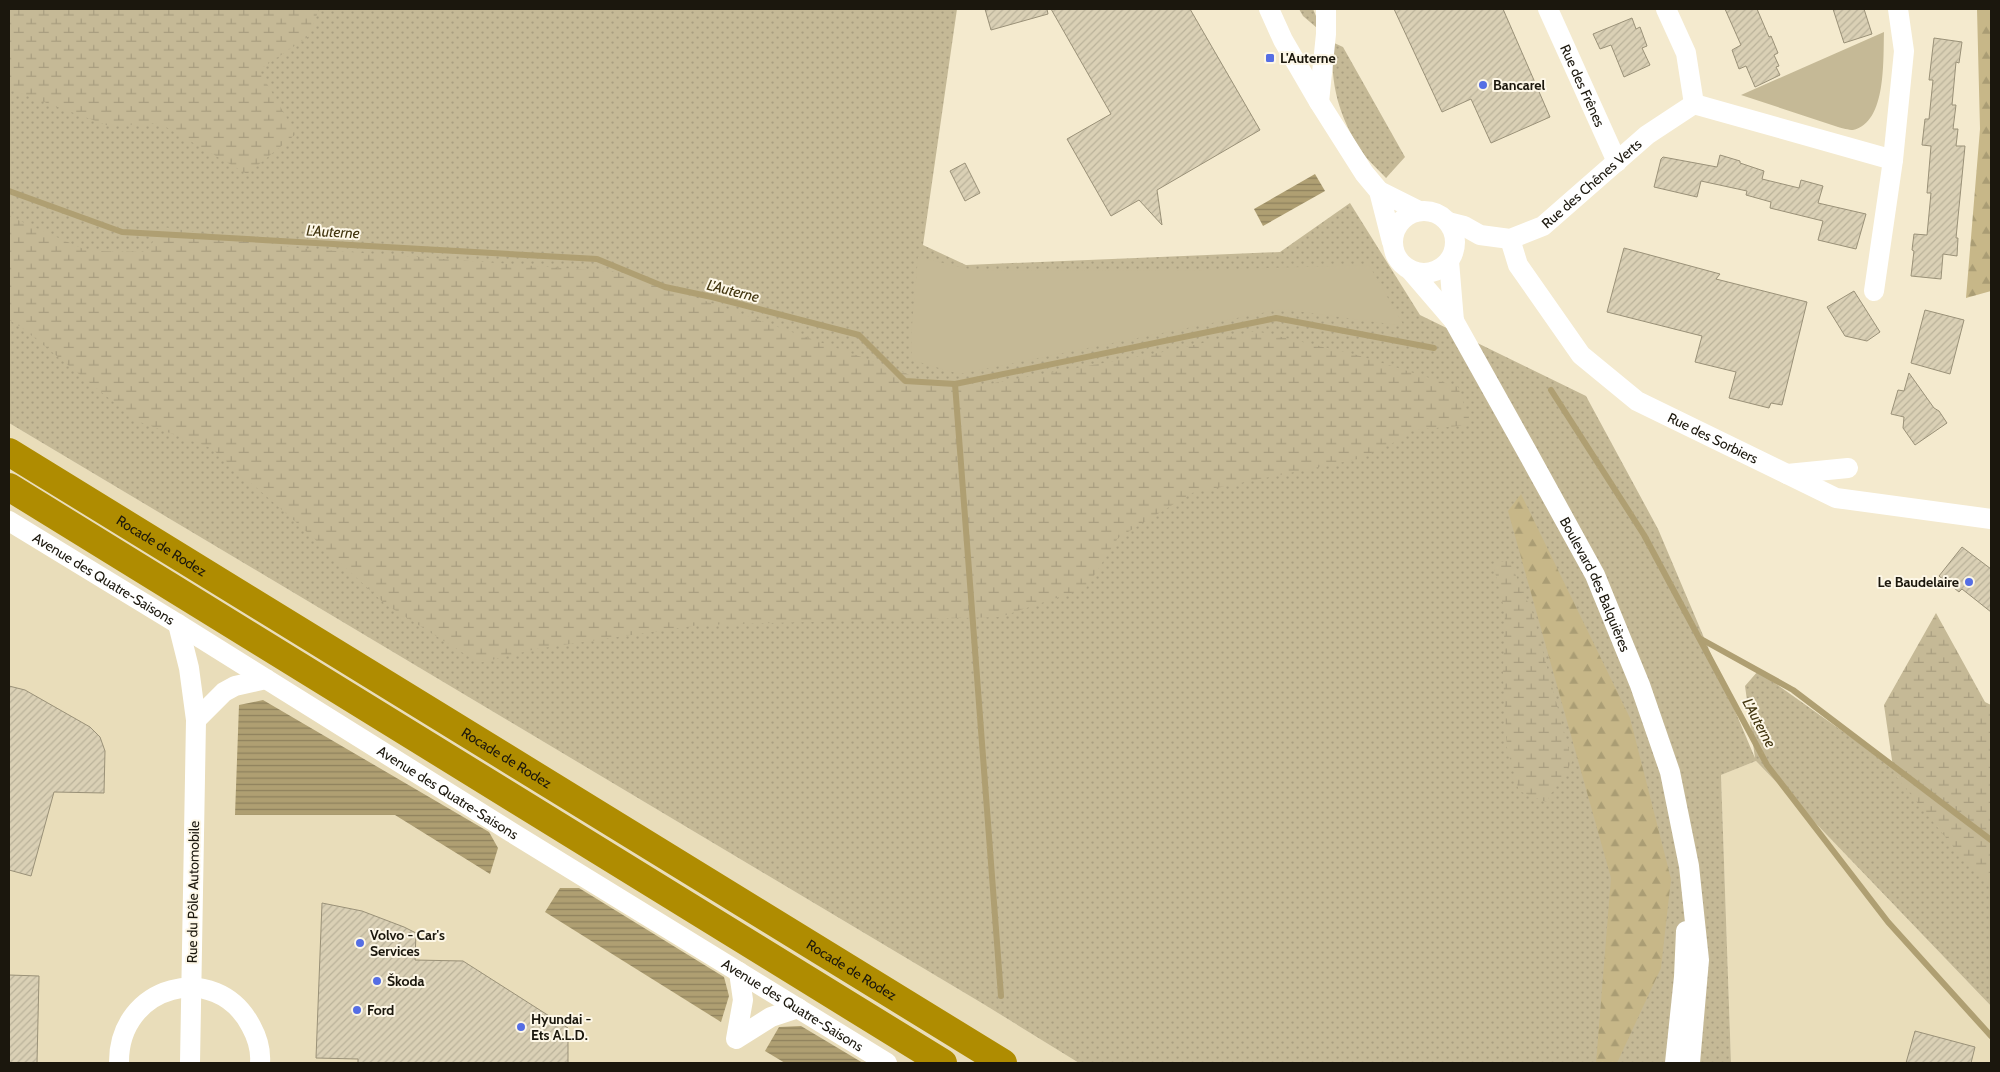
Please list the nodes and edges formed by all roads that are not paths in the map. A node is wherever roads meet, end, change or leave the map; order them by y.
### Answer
1 (1269, 9) edge
2 (1326, 9) edge
3 (1548, 9) edge
4 (1666, 9) edge
5 (1898, 9) edge
6 (1319, 102) junction
7 (1694, 104) junction
8 (1894, 160) junction
9 (1617, 162) junction
10 (1379, 191) junction
11 (1419, 211) junction
12 (1448, 222) junction
13 (1480, 235) junction
14 (1510, 239) junction
15 (1392, 242) junction
16 (1451, 257) junction
17 (1411, 270) junction
18 (1874, 290) dead end
19 (1454, 321) junction
20 (9, 452) edge
21 (1848, 468) dead end
22 (1787, 474) junction
23 (9, 487) edge
24 (1991, 519) edge
25 (9, 521) edge
26 (178, 624) junction
27 (266, 680) junction
28 (196, 720) junction
29 (1689, 866) junction
30 (739, 972) junction
31 (190, 988) junction
32 (798, 1008) junction
33 (118, 1063) edge
34 (190, 1063) edge
35 (260, 1063) edge
36 (887, 1063) edge
37 (944, 1063) edge
38 (1003, 1063) edge
39 (1675, 1063) edge
40 (1690, 1063) edge

1 - 6 street
2 - 6 street
3 - 9 street, Rue des Frênes
4 - 7 street
5 - 8 street
6 - 10 street
7 - 8 street
7 - 9 street, Rue des Chênes Verts
8 - 18 street
9 - 14 street, Rue des Chênes Verts
10 - 11 street
10 - 15 street
11 - 12 street
11 - 15 street
12 - 13 street, Rue des Chênes Verts
12 - 16 street
13 - 14 street, Rue des Chênes Verts
13 - 16 street
14 - 22 street, Rue des Sorbiers
15 - 17 street
16 - 17 street
16 - 19 street, Boulevard des Balquières
17 - 19 street, Boulevard des Balquières
19 - 29 street, Boulevard des Balquières
20 - 38 highway, Rocade de Rodez
21 - 22 street
22 - 24 street, Rue des Sorbiers
23 - 37 highway
25 - 26 street, Avenue des Quatre-Saisons
26 - 27 street, Avenue des Quatre-Saisons
26 - 28 street, Rue du Pôle Automobile
27 - 28 street
27 - 30 street, Avenue des Quatre-Saisons
28 - 31 street, Rue du Pôle Automobile
29 - 39 street, Boulevard des Balquières
29 - 40 street, Boulevard des Balquières
30 - 32 street, Avenue des Quatre-Saisons
30 - 32 street
31 - 33 street
31 - 34 street, Rue du Pôle Automobile
31 - 35 street
32 - 36 street, Avenue des Quatre-Saisons

